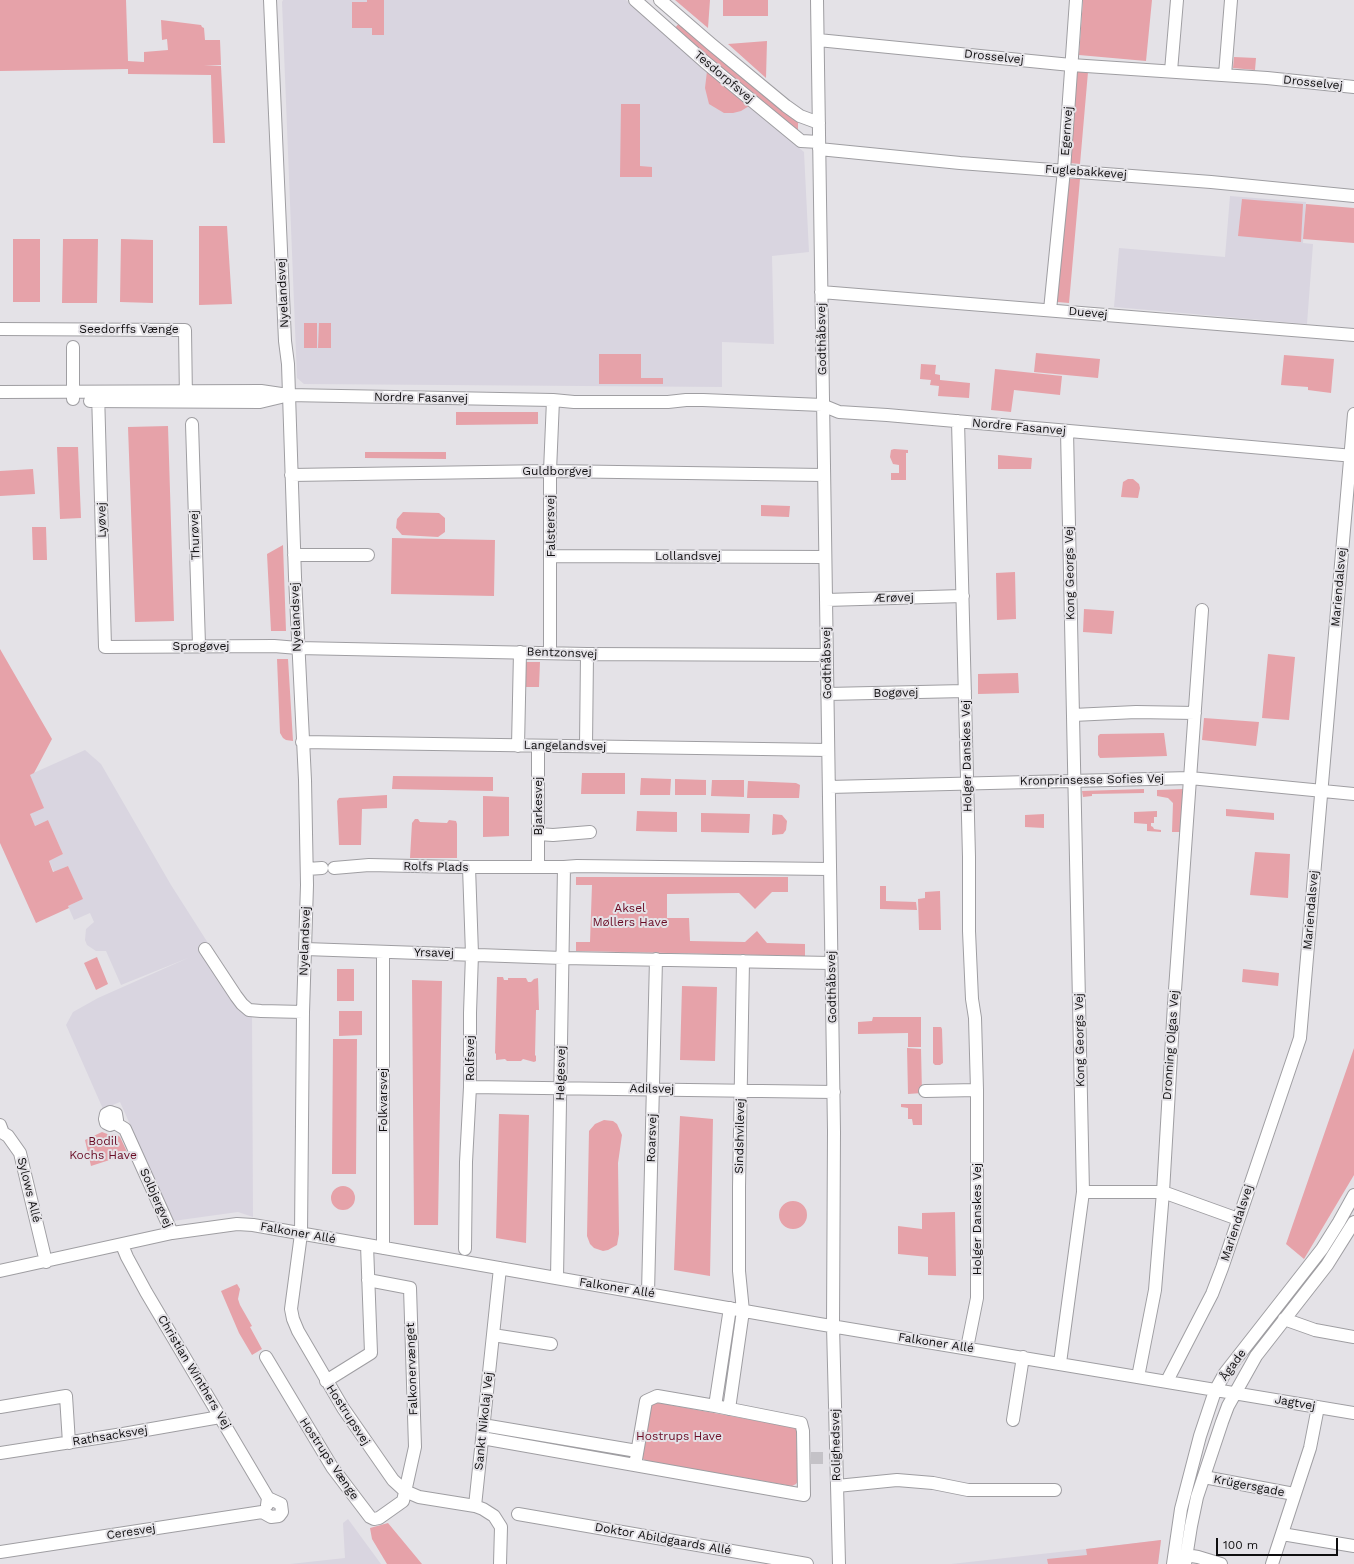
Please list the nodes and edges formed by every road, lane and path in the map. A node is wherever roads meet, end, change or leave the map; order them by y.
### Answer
1 (270, 0) edge
2 (635, 0) edge
3 (660, 0) edge
4 (817, 0) edge
5 (1076, 0) edge
6 (1177, 0) edge
7 (1230, 0) edge
8 (818, 40) junction
9 (1072, 64) junction
10 (1171, 71) junction
11 (1225, 75) junction
12 (1354, 87) edge
13 (819, 123) junction
14 (819, 146) junction
15 (1064, 170) junction
16 (1354, 196) edge
17 (821, 292) junction
18 (1050, 310) junction
19 (0, 329) edge
20 (1354, 335) edge
21 (73, 347) dead end
22 (0, 392) edge
23 (288, 395) junction
24 (73, 396) junction
25 (98, 397) junction
26 (186, 397) junction
27 (0, 400) edge
28 (553, 400) junction
29 (822, 405) junction
30 (1354, 414) edge
31 (958, 421) junction
32 (192, 424) dead end
33 (1067, 431) junction
34 (1352, 456) edge
35 (550, 471) junction
36 (291, 474) junction
37 (823, 475) junction
38 (294, 555) junction
39 (368, 555) dead end
40 (551, 556) junction
41 (825, 557) junction
42 (963, 596) junction
43 (826, 600) junction
44 (1202, 610) dead end
45 (199, 646) junction
46 (105, 647) joint
47 (298, 648) junction
48 (520, 652) junction
49 (550, 653) junction
50 (587, 654) junction
51 (827, 655) junction
52 (965, 691) junction
53 (827, 694) junction
54 (1195, 713) junction
55 (1073, 715) junction
56 (302, 742) junction
57 (518, 746) junction
58 (538, 746) junction
59 (586, 746) junction
60 (828, 750) junction
61 (1190, 778) junction
62 (1074, 780) junction
63 (967, 783) junction
64 (829, 787) junction
65 (1322, 791) junction
66 (1354, 794) edge
67 (590, 832) dead end
68 (538, 834) junction
69 (469, 867) junction
70 (538, 867) junction
71 (564, 867) junction
72 (322, 868) dead end
73 (334, 868) dead end
74 (307, 869) junction
75 (829, 869) junction
76 (205, 949) dead end
77 (305, 949) junction
78 (383, 952) junction
79 (472, 954) junction
80 (563, 958) junction
81 (656, 959) junction
82 (743, 961) junction
83 (831, 963) junction
84 (303, 1012) junction
85 (470, 1087) junction
86 (561, 1087) junction
87 (653, 1089) junction
88 (977, 1090) junction
89 (741, 1091) junction
90 (924, 1091) dead end
91 (834, 1092) junction
92 (115, 1124) dead end
93 (0, 1126) edge
94 (1083, 1192) junction
95 (1163, 1192) junction
96 (1354, 1194) edge
97 (1238, 1219) junction
98 (1354, 1222) edge
99 (172, 1233) junction
100 (301, 1234) junction
101 (122, 1245) junction
102 (367, 1246) junction
103 (383, 1248) junction
104 (465, 1249) dead end
105 (46, 1262) junction
106 (500, 1268) junction
107 (0, 1271) edge
108 (557, 1278) junction
109 (368, 1280) junction
110 (648, 1293) junction
111 (730, 1308) junction
112 (743, 1311) junction
113 (1284, 1319) junction
114 (833, 1326) junction
115 (493, 1335) junction
116 (1354, 1337) edge
117 (551, 1344) dead end
118 (967, 1348) junction
119 (266, 1357) dead end
120 (1023, 1357) junction
121 (1060, 1363) junction
122 (1138, 1376) junction
123 (1167, 1381) junction
124 (326, 1382) junction
125 (1215, 1391) junction
126 (1235, 1393) junction
127 (0, 1406) edge
128 (715, 1406) junction
129 (1318, 1407) junction
130 (729, 1409) junction
131 (1354, 1413) edge
132 (220, 1417) junction
133 (1013, 1420) dead end
134 (483, 1425) junction
135 (482, 1438) junction
136 (69, 1442) junction
137 (637, 1451) junction
138 (0, 1453) edge
139 (635, 1464) junction
140 (1204, 1477) junction
141 (837, 1486) junction
142 (1055, 1490) dead end
143 (406, 1491) junction
144 (1294, 1494) junction
145 (266, 1506) junction
146 (475, 1506) junction
147 (518, 1514) dead end
148 (279, 1516) dead end
149 (1282, 1534) junction
150 (1354, 1546) edge
151 (0, 1552) edge
152 (1186, 1559) edge
153 (776, 1561) edge
154 (500, 1564) edge
155 (807, 1564) edge
156 (839, 1564) edge
157 (1172, 1564) edge
158 (1221, 1564) edge
159 (1272, 1564) edge

1 - 23 street, Nyelandsvej
2 - 14 street, Tesdorpfsvej
3 - 13 street, Tesdorpfsvej
4 - 8 street, Godthåbsvej
5 - 9 street, Egernvej
6 - 10 street
7 - 11 street
8 - 9 street, Drosselvej
8 - 13 street, Godthåbsvej
9 - 10 street, Drosselvej
9 - 15 street, Egernvej
10 - 11 street, Drosselvej
11 - 12 street, Drosselvej
13 - 14 street, Godthåbsvej
14 - 15 street, Fuglebakkevej
14 - 17 street, Godthåbsvej
15 - 16 street, Fuglebakkevej
15 - 18 street, Egernvej
17 - 18 street, Duevej
17 - 29 street, Godthåbsvej
18 - 20 street, Duevej
19 - 26 street, Seedorffs Vænge
21 - 24 street
22 - 24 street, Nordre Fasanvej
23 - 26 street, Nordre Fasanvej
23 - 28 street, Nordre Fasanvej
23 - 36 street, Nyelandsvej
24 - 25 street, Nordre Fasanvej
24 - 27 street, Nordre Fasanvej
25 - 26 street, Nordre Fasanvej
25 - 46 street, Lyøvej
28 - 29 street, Nordre Fasanvej
28 - 35 street, Falstersvej
29 - 31 street, Nordre Fasanvej
29 - 37 street, Godthåbsvej
30 - 34 street, Mariendalsvej
31 - 33 street, Nordre Fasanvej
31 - 42 street, Holger Danskes Vej
32 - 45 street, Thurøvej
33 - 34 street, Nordre Fasanvej
33 - 55 street, Kong Georgs Vej
34 - 65 street, Mariendalsvej
35 - 36 street, Guldborgvej
35 - 37 street, Guldborgvej
35 - 40 street, Falstersvej
36 - 38 street, Nyelandsvej
37 - 41 street, Godthåbsvej
38 - 39 street
38 - 47 street, Nyelandsvej
40 - 41 street, Lollandsvej
40 - 49 street, Falstersvej
41 - 43 street, Godthåbsvej
42 - 43 street, Ærøvej
42 - 52 street, Holger Danskes Vej
43 - 51 street, Godthåbsvej
44 - 54 street, Dronning Olgas Vej
45 - 46 street, Sprogøvej
45 - 47 street, Sprogøvej
47 - 48 street, Bentzonsvej
47 - 56 street, Nyelandsvej
48 - 49 street, Bentzonsvej
48 - 57 street
49 - 50 street, Bentzonsvej
50 - 51 street, Bentzonsvej
50 - 59 street
51 - 53 street, Godthåbsvej
52 - 53 street, Bogøvej
52 - 63 street, Holger Danskes Vej
53 - 60 street, Godthåbsvej
54 - 55 street
54 - 61 street, Dronning Olgas Vej
55 - 62 street, Kong Georgs Vej
56 - 57 street, Langelandsvej
56 - 74 street, Nyelandsvej
57 - 58 street, Langelandsvej
58 - 59 street, Langelandsvej
58 - 68 street, Bjarkesvej
59 - 60 street, Langelandsvej
60 - 64 street, Godthåbsvej
61 - 62 street, Kronprinsesse Sofies Vej
61 - 65 street, Kronprinsesse Sofies Vej
61 - 95 street, Dronning Olgas Vej
62 - 63 street, Kronprinsesse Sofies Vej
62 - 94 street, Kong Georgs Vej
63 - 64 street, Kronprinsesse Sofies Vej
63 - 88 street, Holger Danskes Vej
64 - 75 street, Godthåbsvej
65 - 66 street, Kronprinsesse Sofies Vej
65 - 97 street, Mariendalsvej
67 - 68 street
68 - 70 street, Bjarkesvej
69 - 70 street, Rolfs Plads
69 - 73 street, Rolfs Plads
69 - 79 street, Rolfsvej
70 - 71 street
71 - 75 street
71 - 80 street, Helgesvej
72 - 74 street
74 - 77 street, Nyelandsvej
75 - 83 street, Godthåbsvej
76 - 84 street
77 - 78 street, Yrsavej
77 - 84 street, Nyelandsvej
78 - 79 street, Yrsavej
78 - 103 street, Folkvarsvej
79 - 80 street, Yrsavej
79 - 85 street, Rolfsvej
80 - 81 street
80 - 86 street, Helgesvej
81 - 82 street
81 - 87 street, Roarsvej
82 - 83 street
82 - 89 street, Sindshvilevej
83 - 91 street, Godthåbsvej
84 - 100 street, Nyelandsvej
85 - 86 street, Adilsvej
85 - 104 street, Rolfsvej
86 - 87 street, Adilsvej
86 - 108 street, Helgesvej
87 - 89 street, Adilsvej
87 - 110 street, Roarsvej
88 - 90 street
88 - 118 street, Holger Danskes Vej
89 - 91 street, Adilsvej
89 - 112 street, Sindshvilevej
91 - 114 street, Godthåbsvej
92 - 99 street, Solbjergvej
93 - 105 street, Sylows Allé
94 - 95 street
94 - 121 street, Kong Georgs Vej
95 - 97 street
95 - 122 street, Dronning Olgas Vej
96 - 125 street, Ågade
97 - 123 street, Mariendalsvej
98 - 113 street, Ågade
99 - 100 street, Falkoner Allé
99 - 101 street, Falkoner Allé
100 - 102 street, Falkoner Allé
100 - 124 street, Hostrupsvej
101 - 105 street, Falkoner Allé
101 - 132 street, Christian Winthers Vej
102 - 103 street, Falkoner Allé
102 - 109 street
103 - 106 street, Falkoner Allé
105 - 107 street, Falkoner Allé
106 - 108 street, Falkoner Allé
106 - 115 street, Sankt Nikolaj Vej
108 - 110 street, Falkoner Allé
109 - 124 street
109 - 143 street, Falkonervænget
110 - 111 street, Falkoner Allé
111 - 112 street, Falkoner Allé
111 - 128 street
112 - 114 street, Falkoner Allé
112 - 130 street
113 - 116 street
113 - 126 street, Ågade
114 - 118 street, Falkoner Allé
114 - 141 street, Rolighedsvej
115 - 117 street
115 - 134 street, Sankt Nikolaj Vej
118 - 120 street, Falkoner Allé
119 - 143 street, Hostrups Vænge
120 - 121 street, Falkoner Allé
120 - 133 street
121 - 122 street, Falkoner Allé
122 - 123 street, Falkoner Allé
123 - 125 street, Falkoner Allé
124 - 143 street, Hostrupsvej
125 - 126 street, Falkoner Allé
125 - 157 street, Ågade
126 - 129 street, Jagtvej
126 - 140 street, Ågade
127 - 136 street
128 - 130 street
128 - 137 street
129 - 131 street, Jagtvej
129 - 144 street
130 - 139 street
132 - 136 street, Rathsacksvej
132 - 145 street, Christian Winthers Vej
134 - 135 street, Sankt Nikolaj Vej
134 - 137 street
135 - 139 street
135 - 146 street, Sankt Nikolaj Vej
136 - 138 street, Rathsacksvej
137 - 139 street
140 - 144 street, Krügersgade
140 - 152 street, Ågade
141 - 142 street
141 - 156 street, Rolighedsvej
143 - 146 street, Hostrupsvej
144 - 149 street
145 - 148 street, Ceresvej
145 - 151 street, Ceresvej
146 - 154 street, Hostrupsvej
147 - 153 street, Doktor Abildgaards Allé
149 - 150 street
149 - 159 street
152 - 158 street
153 - 155 street, Doktor Abildgaards Allé

